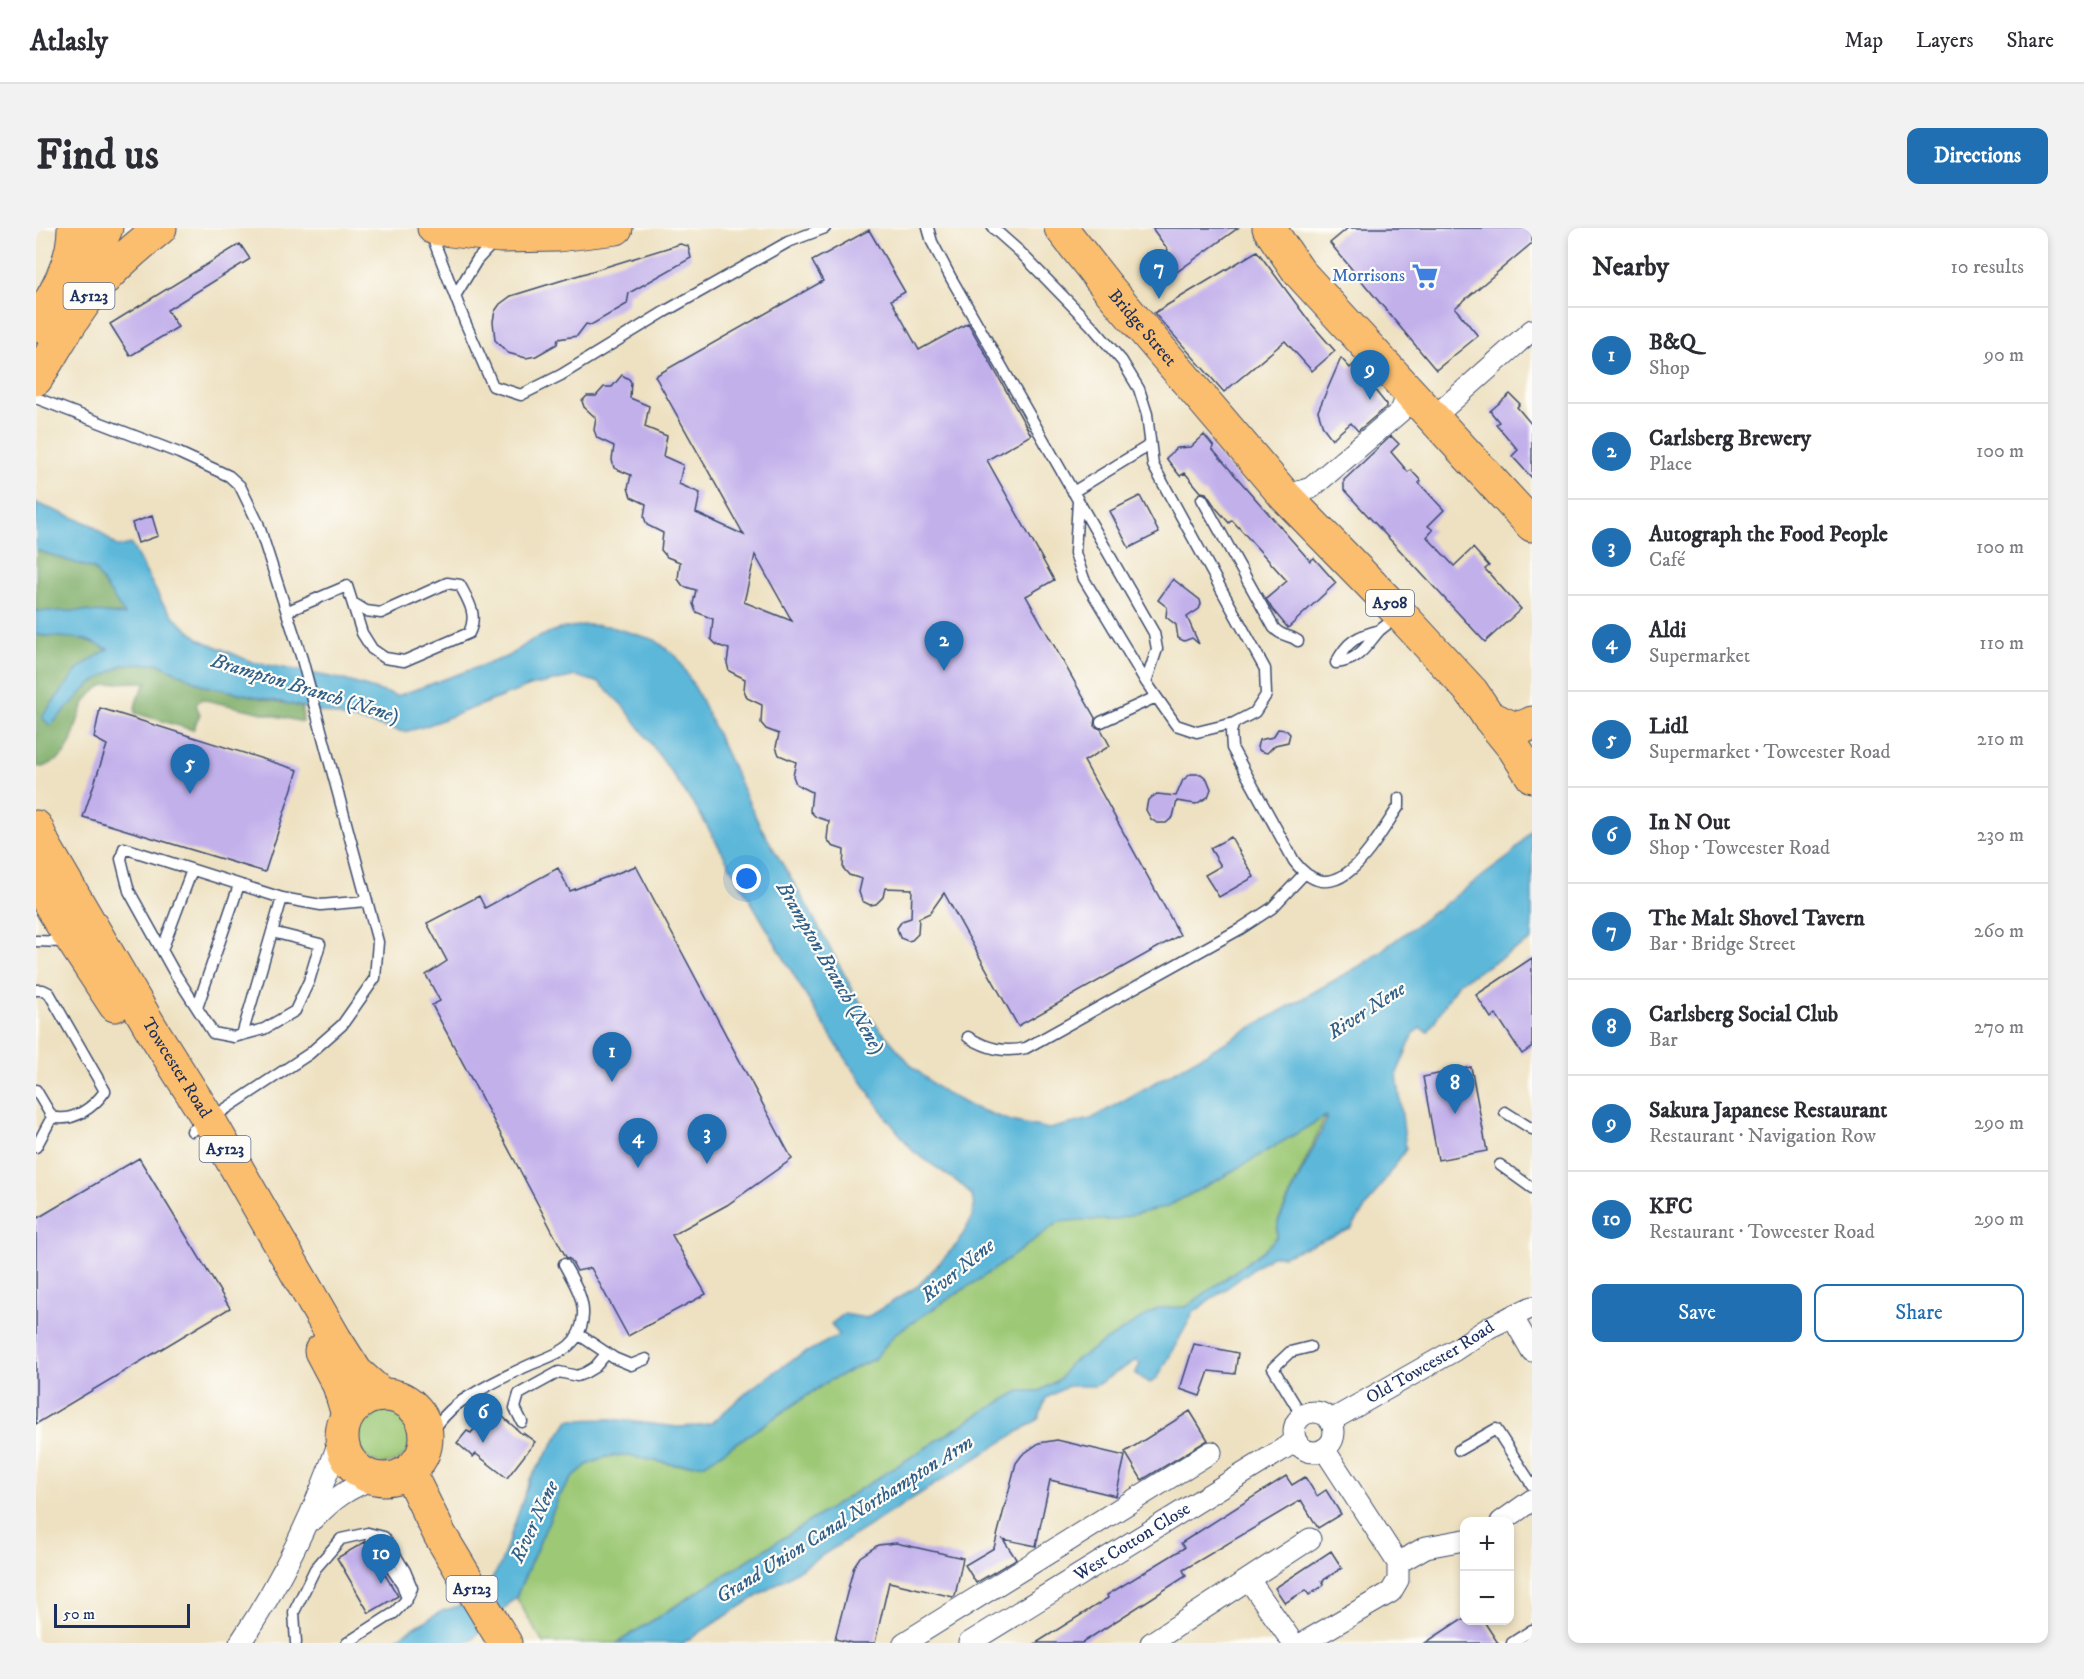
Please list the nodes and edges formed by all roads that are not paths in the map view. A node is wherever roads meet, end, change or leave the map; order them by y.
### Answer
1 (74, 228) edge
2 (106, 228) edge
3 (160, 228) edge
4 (429, 228) edge
5 (434, 228) edge
6 (616, 228) edge
7 (825, 228) edge
8 (928, 228) edge
9 (993, 228) edge
10 (1061, 228) edge
11 (1269, 228) edge
12 (500, 236) junction
13 (455, 296) junction
14 (36, 326) edge
15 (1531, 332) edge
16 (36, 353) edge
17 (36, 379) edge
18 (1409, 391) junction
19 (36, 398) edge
20 (1434, 417) junction
21 (1150, 445) junction
22 (1075, 496) junction
23 (1285, 496) junction
24 (1202, 499) dead end
25 (1532, 525) edge
26 (353, 603) junction
27 (288, 611) junction
28 (1391, 623) junction
29 (1298, 640) dead end
30 (1146, 682) junction
31 (1156, 697) junction
32 (1488, 716) junction
33 (1101, 722) dead end
34 (1234, 723) junction
35 (1532, 723) edge
36 (1532, 776) edge
37 (1399, 798) dead end
38 (40, 836) edge
39 (192, 870) junction
40 (1304, 874) junction
41 (239, 885) junction
42 (282, 898) junction
43 (367, 901) junction
44 (50, 911) edge
45 (272, 932) junction
46 (162, 950) junction
47 (36, 990) edge
48 (197, 1008) junction
49 (242, 1035) junction
50 (968, 1037) dead end
51 (36, 1090) edge
52 (1505, 1112) dead end
53 (52, 1117) junction
54 (200, 1126) junction
55 (1532, 1129) edge
56 (36, 1147) edge
57 (1500, 1165) dead end
58 (1532, 1188) edge
59 (564, 1264) dead end
60 (1532, 1307) edge
61 (1512, 1316) junction
62 (578, 1334) junction
63 (1310, 1347) dead end
64 (1532, 1351) edge
65 (607, 1353) junction
66 (646, 1359) dead end
67 (382, 1395) junction
68 (1302, 1416) junction
69 (1330, 1421) junction
70 (522, 1422) dead end
71 (345, 1425) junction
72 (426, 1440) junction
73 (1296, 1441) junction
74 (1324, 1449) junction
75 (1459, 1450) dead end
76 (1211, 1452) dead end
77 (409, 1472) junction
78 (374, 1479) junction
79 (1532, 1485) edge
80 (1532, 1500) edge
81 (1507, 1517) edge
82 (301, 1532) junction
83 (368, 1533) junction
84 (1310, 1539) dead end
85 (1460, 1541) edge
86 (385, 1558) dead end
87 (1398, 1563) junction
88 (391, 1568) dead end
89 (1249, 1580) junction
90 (407, 1599) junction
91 (1532, 1630) edge
92 (918, 1640) edge
93 (240, 1643) edge
94 (296, 1643) edge
95 (347, 1643) edge
96 (505, 1643) edge
97 (969, 1643) edge
98 (1151, 1643) edge
99 (1293, 1643) edge
100 (1303, 1643) edge
101 (1512, 1643) edge

1 - 14 main road
2 - 16 main road, A5123
3 - 17 main road, A5123
4 - 13 lane
5 - 12 main road
6 - 12 main road
7 - 13 lane
8 - 22 lane
9 - 21 lane
10 - 23 main road, Bridge Street / A508
11 - 18 main road
12 - 13 lane
15 - 20 street
18 - 20 main road
18 - 23 street
19 - 27 lane
20 - 25 main road
21 - 22 lane
21 - 34 lane
22 - 30 lane
22 - 30 lane
23 - 28 main road, A508
24 - 29 lane
26 - 26 lane
26 - 27 lane
27 - 43 lane
28 - 28 lane
28 - 32 main road, A508
30 - 31 lane
31 - 33 lane
31 - 34 lane
32 - 35 main road
32 - 36 main road, A508
34 - 40 lane
37 - 40 lane
38 - 44 main road, Towcester Road / A5123
39 - 41 lane
39 - 46 lane
39 - 46 lane
40 - 50 lane
41 - 42 lane
41 - 48 lane
42 - 43 lane
42 - 45 lane
43 - 54 lane
44 - 54 main road, Towcester Road / A5123
44 - 54 main road, Towcester Road / A5123
45 - 49 lane
45 - 49 lane
46 - 48 lane
47 - 53 lane
48 - 49 lane
51 - 53 lane
52 - 55 lane
53 - 56 lane
54 - 67 main road, Towcester Road / A5123
54 - 71 main road, Towcester Road / A5123
57 - 58 lane
59 - 62 lane
60 - 61 street, Old Towcester Road
61 - 64 street
61 - 69 street, Old Towcester Road
62 - 65 lane
62 - 72 lane
63 - 68 lane
65 - 66 lane
65 - 70 lane
67 - 71 main road
67 - 72 main road, A5123
68 - 69 street
68 - 73 street
69 - 74 street
71 - 78 main road, A5123
71 - 82 street
72 - 77 main road
73 - 74 street
73 - 97 street, West Cotton Close
74 - 87 street
75 - 79 lane
76 - 92 street
77 - 78 main road
77 - 96 main road, A5123
78 - 82 street
80 - 81 street
82 - 93 street
83 - 86 lane
83 - 90 lane
83 - 94 lane
84 - 89 street
85 - 87 street
87 - 100 street
88 - 90 lane
89 - 98 street
89 - 99 street
90 - 95 lane
91 - 101 lane

